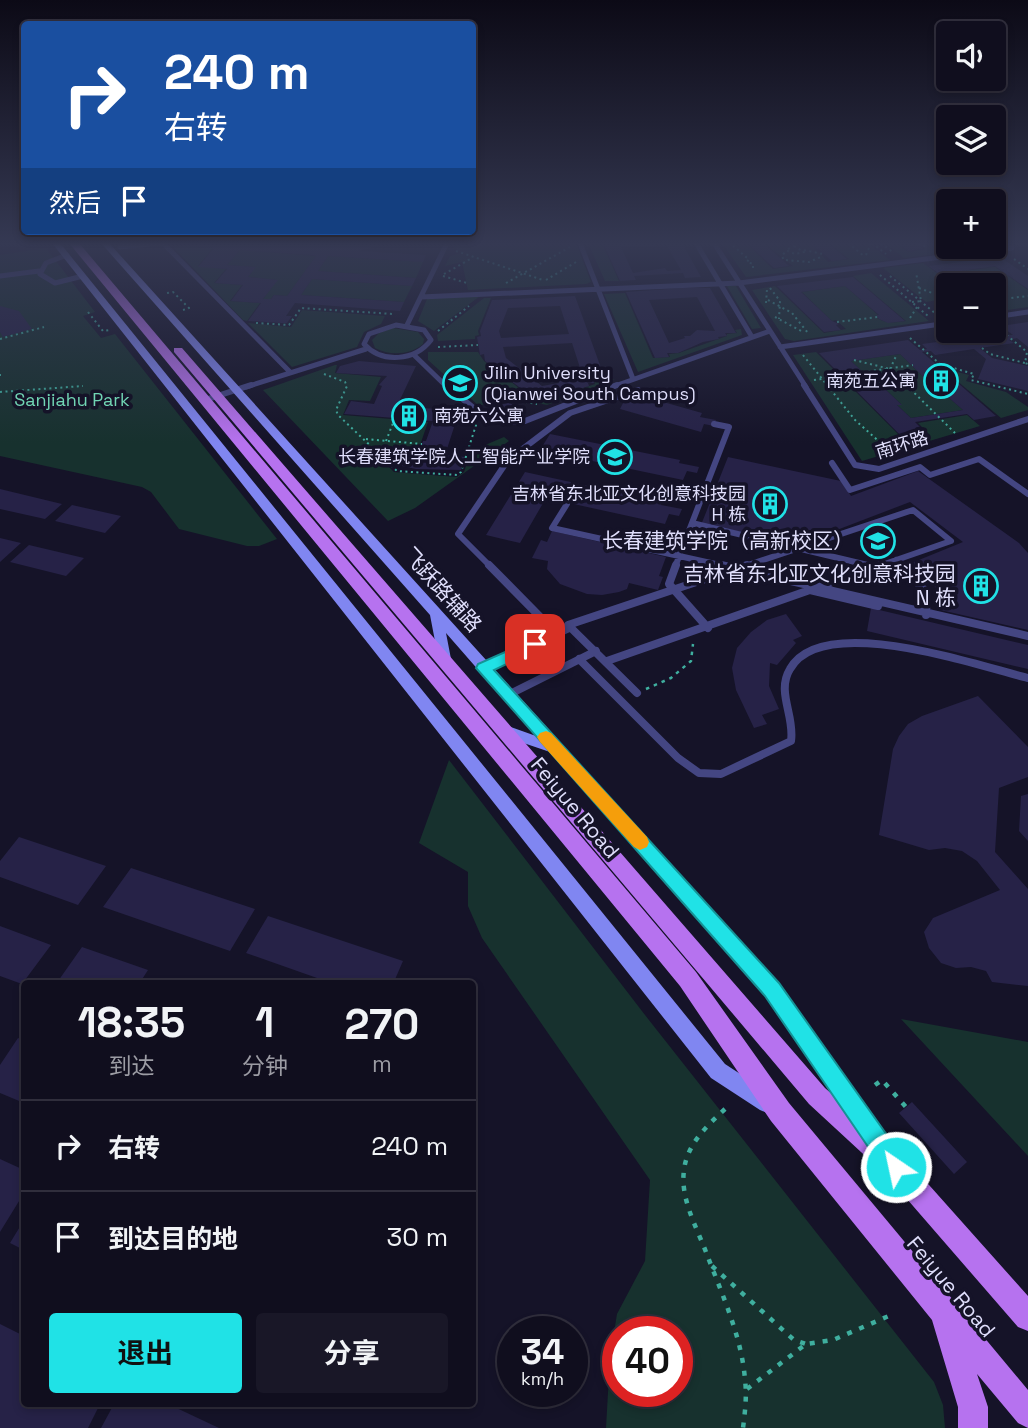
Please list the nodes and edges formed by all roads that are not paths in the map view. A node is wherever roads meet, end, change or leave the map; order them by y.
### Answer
1 (110, 310) edge
2 (133, 310) edge
3 (145, 310) edge
4 (155, 310) edge
5 (227, 310) edge
6 (415, 310) edge
7 (606, 310) edge
8 (736, 310) edge
9 (756, 310) edge
10 (1028, 312) edge
11 (1006, 315) edge
12 (407, 325) junction
13 (936, 325) edge
14 (770, 331) junction
15 (752, 337) junction
16 (780, 347) junction
17 (366, 349) junction
18 (414, 355) junction
19 (289, 372) junction
20 (633, 379) junction
21 (638, 390) dead end
22 (220, 395) junction
23 (1028, 419) edge
24 (714, 424) dead end
25 (832, 463) dead end
26 (1028, 494) edge
27 (567, 503) dead end
28 (692, 523) junction
29 (799, 548) junction
30 (680, 555) junction
31 (896, 560) junction
32 (876, 567) junction
33 (739, 569) junction
34 (824, 588) junction
35 (810, 590) junction
36 (674, 591) junction
37 (436, 616) junction
38 (571, 627) junction
39 (557, 634) junction
40 (1028, 636) edge
41 (596, 651) junction
42 (444, 659) junction
43 (579, 659) junction
44 (607, 662) junction
45 (483, 668) junction
46 (1028, 678) edge
47 (637, 693) road end
48 (508, 695) junction
49 (505, 731) junction
50 (555, 748) junction
51 (780, 1111) junction
52 (896, 1167) junction
53 (1023, 1308) edge
54 (943, 1314) junction
55 (1028, 1413) edge
56 (973, 1428) edge

1 - 51 street
2 - 22 main road, Feiyue Road
3 - 22 main road, Feiyue Road
4 - 22 street, 飞跃路辅路
5 - 19 lane
6 - 12 lane
7 - 20 lane
8 - 15 lane
9 - 14 lane, 南环路
10 - 11 lane
12 - 17 lane
12 - 18 lane
13 - 16 lane
14 - 15 lane
14 - 16 lane, 南环路
15 - 20 lane
16 - 23 lane, 南环路
17 - 18 lane
17 - 19 lane
18 - 20 lane
19 - 22 lane
21 - 39 lane
22 - 37 street, 飞跃路辅路
22 - 42 main road, Feiyue Road
22 - 51 main road, Feiyue Road
24 - 28 lane
25 - 26 lane
27 - 30 lane
28 - 29 lane
28 - 30 lane
29 - 32 lane
29 - 33 lane
29 - 34 lane
30 - 33 lane
30 - 36 lane
31 - 32 lane
31 - 35 lane
31 - 38 lane
32 - 35 lane
33 - 34 lane
33 - 36 lane
34 - 36 lane
34 - 40 lane
35 - 44 lane
37 - 42 street
37 - 45 street, 飞跃路辅路
38 - 39 lane
38 - 41 lane
39 - 45 lane
41 - 43 lane
41 - 44 lane
42 - 49 main road, Feiyue Road
43 - 46 lane
43 - 48 lane
44 - 47 lane
45 - 48 street, 飞跃路辅路
48 - 50 street, 飞跃路辅路
49 - 50 street
49 - 52 main road, Feiyue Road
50 - 52 street, 飞跃路辅路
51 - 54 main road, Feiyue Road
52 - 53 main road, Feiyue Road
54 - 55 main road, Feiyue Road
54 - 56 main road

